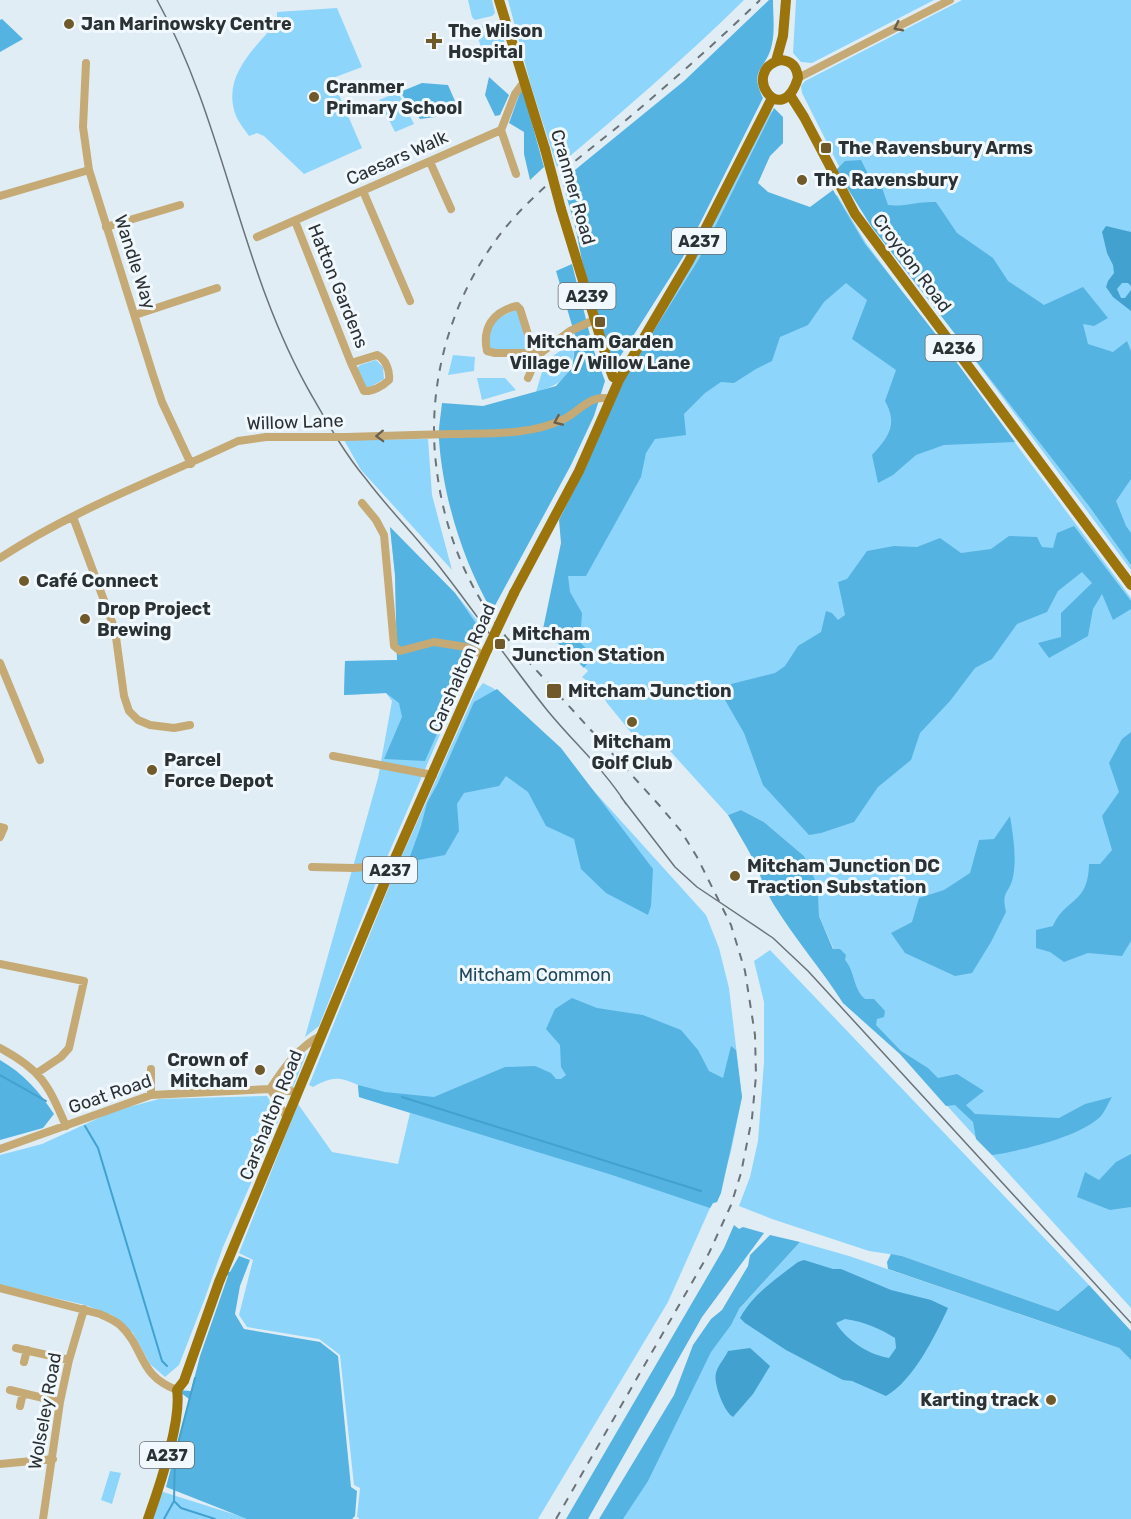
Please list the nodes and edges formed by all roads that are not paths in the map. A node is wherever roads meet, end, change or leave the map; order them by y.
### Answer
1 (499, 0) edge
2 (786, 0) edge
3 (950, 0) edge
4 (782, 61) junction
5 (86, 63) dead end
6 (798, 78) junction
7 (524, 82) junction
8 (790, 95) junction
9 (772, 98) junction
10 (501, 130) junction
11 (430, 162) junction
12 (89, 170) junction
13 (516, 174) dead end
14 (363, 191) junction
15 (0, 196) edge
16 (180, 205) dead end
17 (451, 208) dead end
18 (295, 221) junction
19 (106, 227) junction
20 (257, 237) dead end
21 (217, 288) dead end
22 (410, 301) dead end
23 (135, 315) junction
24 (594, 320) junction
25 (535, 353) junction
26 (351, 363) junction
27 (528, 378) dead end
28 (619, 380) junction
29 (609, 399) junction
30 (191, 464) junction
31 (362, 502) dead end
32 (73, 517) junction
33 (0, 558) edge
34 (1131, 585) edge
35 (486, 653) junction
36 (0, 663) edge
37 (190, 725) dead end
38 (333, 756) dead end
39 (40, 760) dead end
40 (433, 775) junction
41 (0, 826) edge
42 (0, 837) edge
43 (393, 865) junction
44 (312, 867) dead end
45 (0, 964) edge
46 (322, 1035) junction
47 (0, 1048) edge
48 (151, 1069) dead end
49 (37, 1073) junction
50 (270, 1089) junction
51 (298, 1092) junction
52 (151, 1095) junction
53 (288, 1117) junction
54 (66, 1126) junction
55 (0, 1149) edge
56 (0, 1288) edge
57 (84, 1309) junction
58 (16, 1348) dead end
59 (27, 1350) junction
60 (69, 1360) junction
61 (24, 1362) dead end
62 (10, 1390) dead end
63 (177, 1390) junction
64 (23, 1394) junction
65 (60, 1402) junction
66 (20, 1406) dead end
67 (53, 1459) junction
68 (0, 1464) edge
69 (43, 1519) edge
70 (148, 1519) edge

1 - 7 main road, Cranmer Road / A239
2 - 4 main road
3 -> 6 street
4 - 6 main road
4 - 9 main road
5 - 12 street, Wandle Way
6 - 8 main road
7 - 10 street
7 - 24 main road, Cranmer Road / A239, bridge
8 - 9 main road
8 - 34 main road, Croydon Road / A236
9 - 28 main road, Carshalton Road / A237
10 - 11 street, Caesars Walk
10 - 13 street
11 - 14 street, Caesars Walk
11 - 17 street
12 - 15 street
12 - 19 street, Wandle Way
14 - 18 street, Caesars Walk
14 - 22 street
16 - 19 street
18 - 20 street, Caesars Walk
18 - 26 street, Hatton Gardens
19 - 23 street, Wandle Way
21 - 23 street
23 - 30 street, Wandle Way
24 - 25 street
24 - 28 main road, Cranmer Road / A239
25 - 25 street
25 - 27 street
26 - 26 street, Hatton Gardens
28 - 29 main road, Carshalton Road / A237
29 -> 30 street, Willow Lane, bridge
29 - 35 main road, Carshalton Road / A237, bridge
30 - 32 street, Willow Lane
31 - 35 street
32 - 33 street, Willow Lane
32 - 37 street
35 - 40 main road, Carshalton Road / A237
36 - 39 street
38 - 40 street
40 - 43 main road, Carshalton Road / A237
41 - 42 street
43 - 44 street
43 - 46 main road, Carshalton Road / A237
45 - 49 street
46 - 50 street
46 - 51 main road, Carshalton Road / A237
47 - 49 street
48 - 52 street
49 - 54 street
50 - 51 street, Goat Road
50 - 52 street, Goat Road
50 - 53 street
51 - 53 main road, Carshalton Road / A237
52 - 54 street, Goat Road
53 - 63 main road, Carshalton Road / A237
54 - 55 street, Goat Road
56 - 57 street
57 - 60 street, Wolseley Road
57 - 63 street
58 - 59 street
59 - 60 street
59 - 61 street
60 - 65 street, Wolseley Road
62 - 64 street
63 - 70 main road, A237
64 - 65 street
64 - 66 street
65 - 67 street, Wolseley Road
67 - 68 street
67 - 69 street, Wolseley Road

